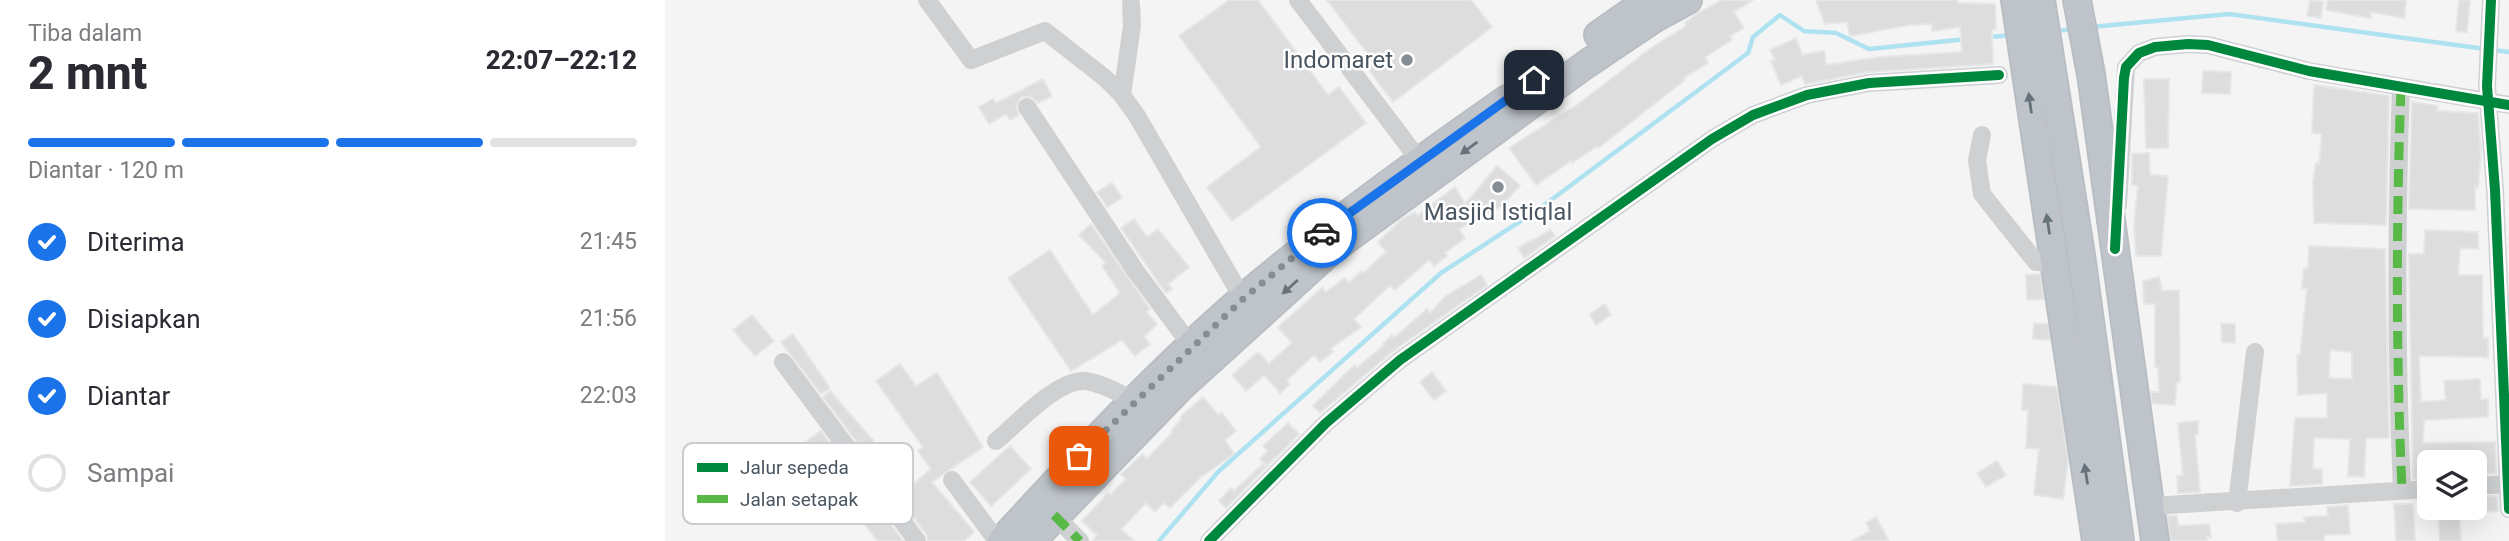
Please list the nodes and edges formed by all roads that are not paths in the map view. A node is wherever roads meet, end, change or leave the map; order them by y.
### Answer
1 (927, 0) edge
2 (1298, 0) edge
3 (1648, 0) edge
4 (1688, 0) edge
5 (2015, 0) edge
6 (2041, 0) edge
7 (2060, 0) edge
8 (2077, 0) edge
9 (2491, 0) edge
10 (1131, 4) dead end
11 (1999, 75) dead end
12 (2401, 88) junction
13 (1122, 95) junction
14 (2488, 95) junction
15 (2509, 105) edge
16 (1027, 107) dead end
17 (1982, 135) dead end
18 (1419, 160) junction
19 (2502, 190) edge
20 (2115, 249) junction
21 (2054, 261) junction
22 (2504, 287) edge
23 (1243, 299) junction
24 (1192, 346) junction
25 (2255, 352) dead end
26 (783, 362) dead end
27 (1135, 402) junction
28 (1120, 431) junction
29 (996, 441) dead end
30 (844, 443) edge
31 (2507, 449) edge
32 (952, 480) dead end
33 (2507, 484) junction
34 (2487, 485) edge
35 (2417, 489) edge
36 (2402, 490) junction
37 (2237, 503) junction
38 (2151, 506) junction
39 (2509, 509) edge
40 (1054, 515) junction
41 (904, 524) edge
42 (917, 541) edge
43 (999, 541) edge
44 (1032, 541) edge
45 (1080, 541) edge
46 (1209, 541) edge
47 (2096, 541) edge
48 (2120, 541) edge
49 (2136, 541) edge
50 (2155, 541) edge

1 - 13 street
2 - 18 street
3 - 18 highway
4 -> 28 highway
21 -> 5 highway
6 - 48 highway
7 - 49 highway
8 - 20 highway
9 - 14 street
10 - 13 street
11 - 46 street
12 - 14 street
12 - 20 street
12 - 36 street
13 - 23 street
14 - 15 street
14 - 19 street
16 - 24 street
17 - 21 street
18 - 23 highway
19 - 22 street
20 - 38 highway
47 -> 21 highway
22 - 31 street
23 - 24 highway
24 - 27 highway
25 - 37 street
26 - 30 street
27 - 28 highway
27 - 29 street
28 - 40 highway
28 - 43 highway
31 - 33 street
32 - 43 street
33 - 34 street
33 - 39 street
35 - 36 street
36 - 37 street
37 - 38 street
38 - 50 highway
40 - 44 highway
40 - 45 street
41 - 42 street

